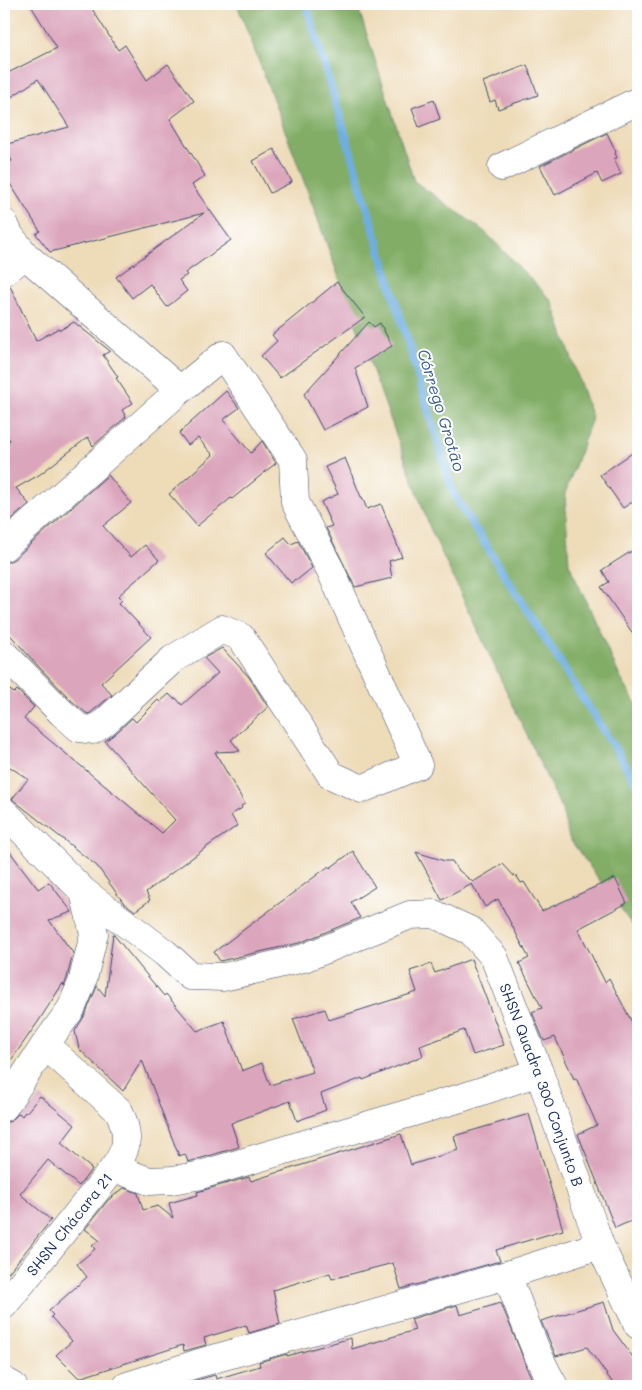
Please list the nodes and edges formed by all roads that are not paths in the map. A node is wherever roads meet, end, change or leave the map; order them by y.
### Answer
1 (638, 101) edge
2 (502, 167) dead end
3 (4, 223) edge
4 (25, 255) junction
5 (4, 272) edge
6 (180, 390) junction
7 (4, 548) edge
8 (4, 654) edge
9 (4, 812) edge
10 (84, 892) junction
11 (45, 1045) junction
12 (539, 1072) junction
13 (4, 1107) edge
14 (114, 1168) junction
15 (600, 1245) junction
16 (507, 1275) junction
17 (4, 1305) edge
18 (637, 1321) edge
19 (4, 1381) edge
20 (13, 1386) edge
21 (127, 1386) edge
22 (554, 1386) edge

1 - 2 street
3 - 4 street
4 - 5 street
4 - 6 street
6 - 7 street
6 - 8 street
9 - 10 street
10 - 11 street
10 - 12 street, SHSN Quadra 300 Conjunto B
11 - 13 street
11 - 14 street, SHSN Chácara 21
12 - 14 street
12 - 15 street, SHSN Quadra 300 Conjunto B
14 - 17 street, SHSN Chácara 21
15 - 16 street
15 - 18 street, SHSN Quadra 300 Conjunto B
16 - 21 street
16 - 22 street
19 - 20 street

